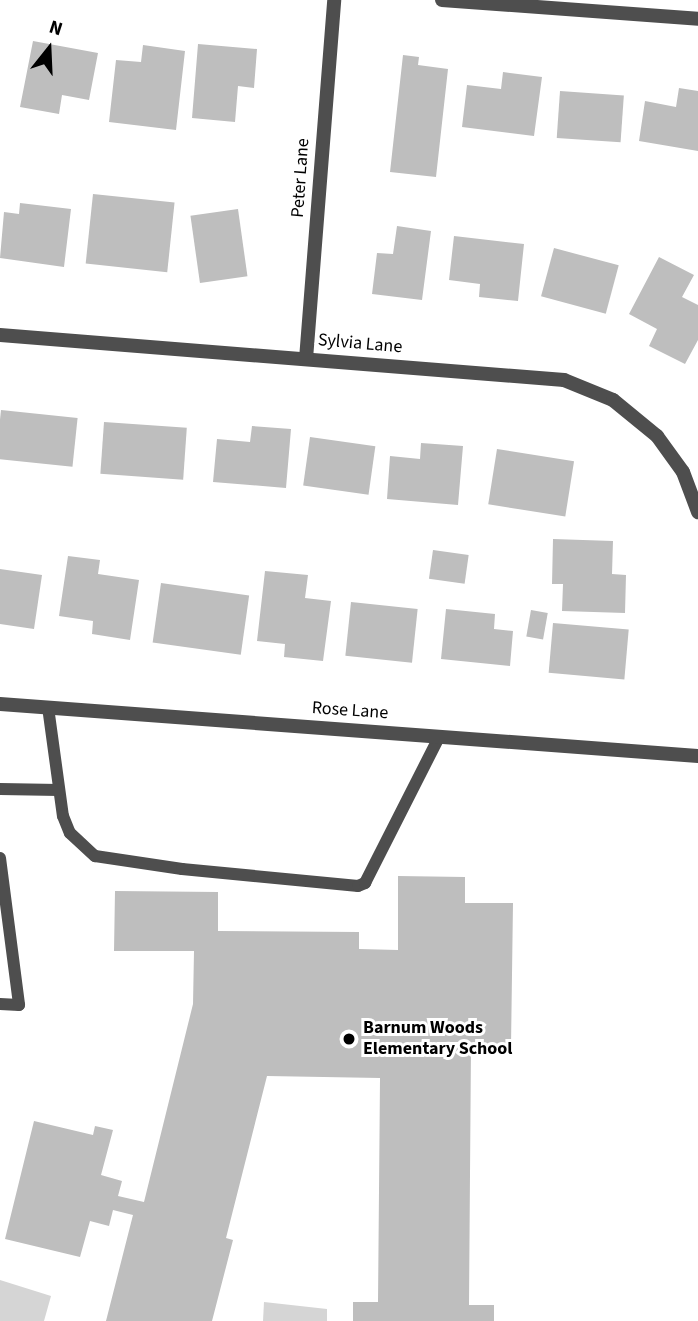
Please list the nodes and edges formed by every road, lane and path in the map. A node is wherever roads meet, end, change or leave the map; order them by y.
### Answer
1 (334, 0) edge
2 (442, 0) edge
3 (698, 19) edge
4 (0, 335) edge
5 (306, 359) junction
6 (698, 512) edge
7 (0, 704) edge
8 (48, 707) junction
9 (439, 737) junction
10 (698, 756) edge
11 (0, 789) edge
12 (59, 790) junction
13 (0, 858) edge
14 (0, 1004) edge

1 - 5 street, Peter Lane
2 - 3 street
4 - 5 street, Sylvia Lane
5 - 6 street, Sylvia Lane
7 - 8 street, Rose Lane
8 - 9 street, Rose Lane
8 - 12 lane
9 - 10 street, Rose Lane
9 - 12 lane
11 - 12 lane
13 - 14 lane

